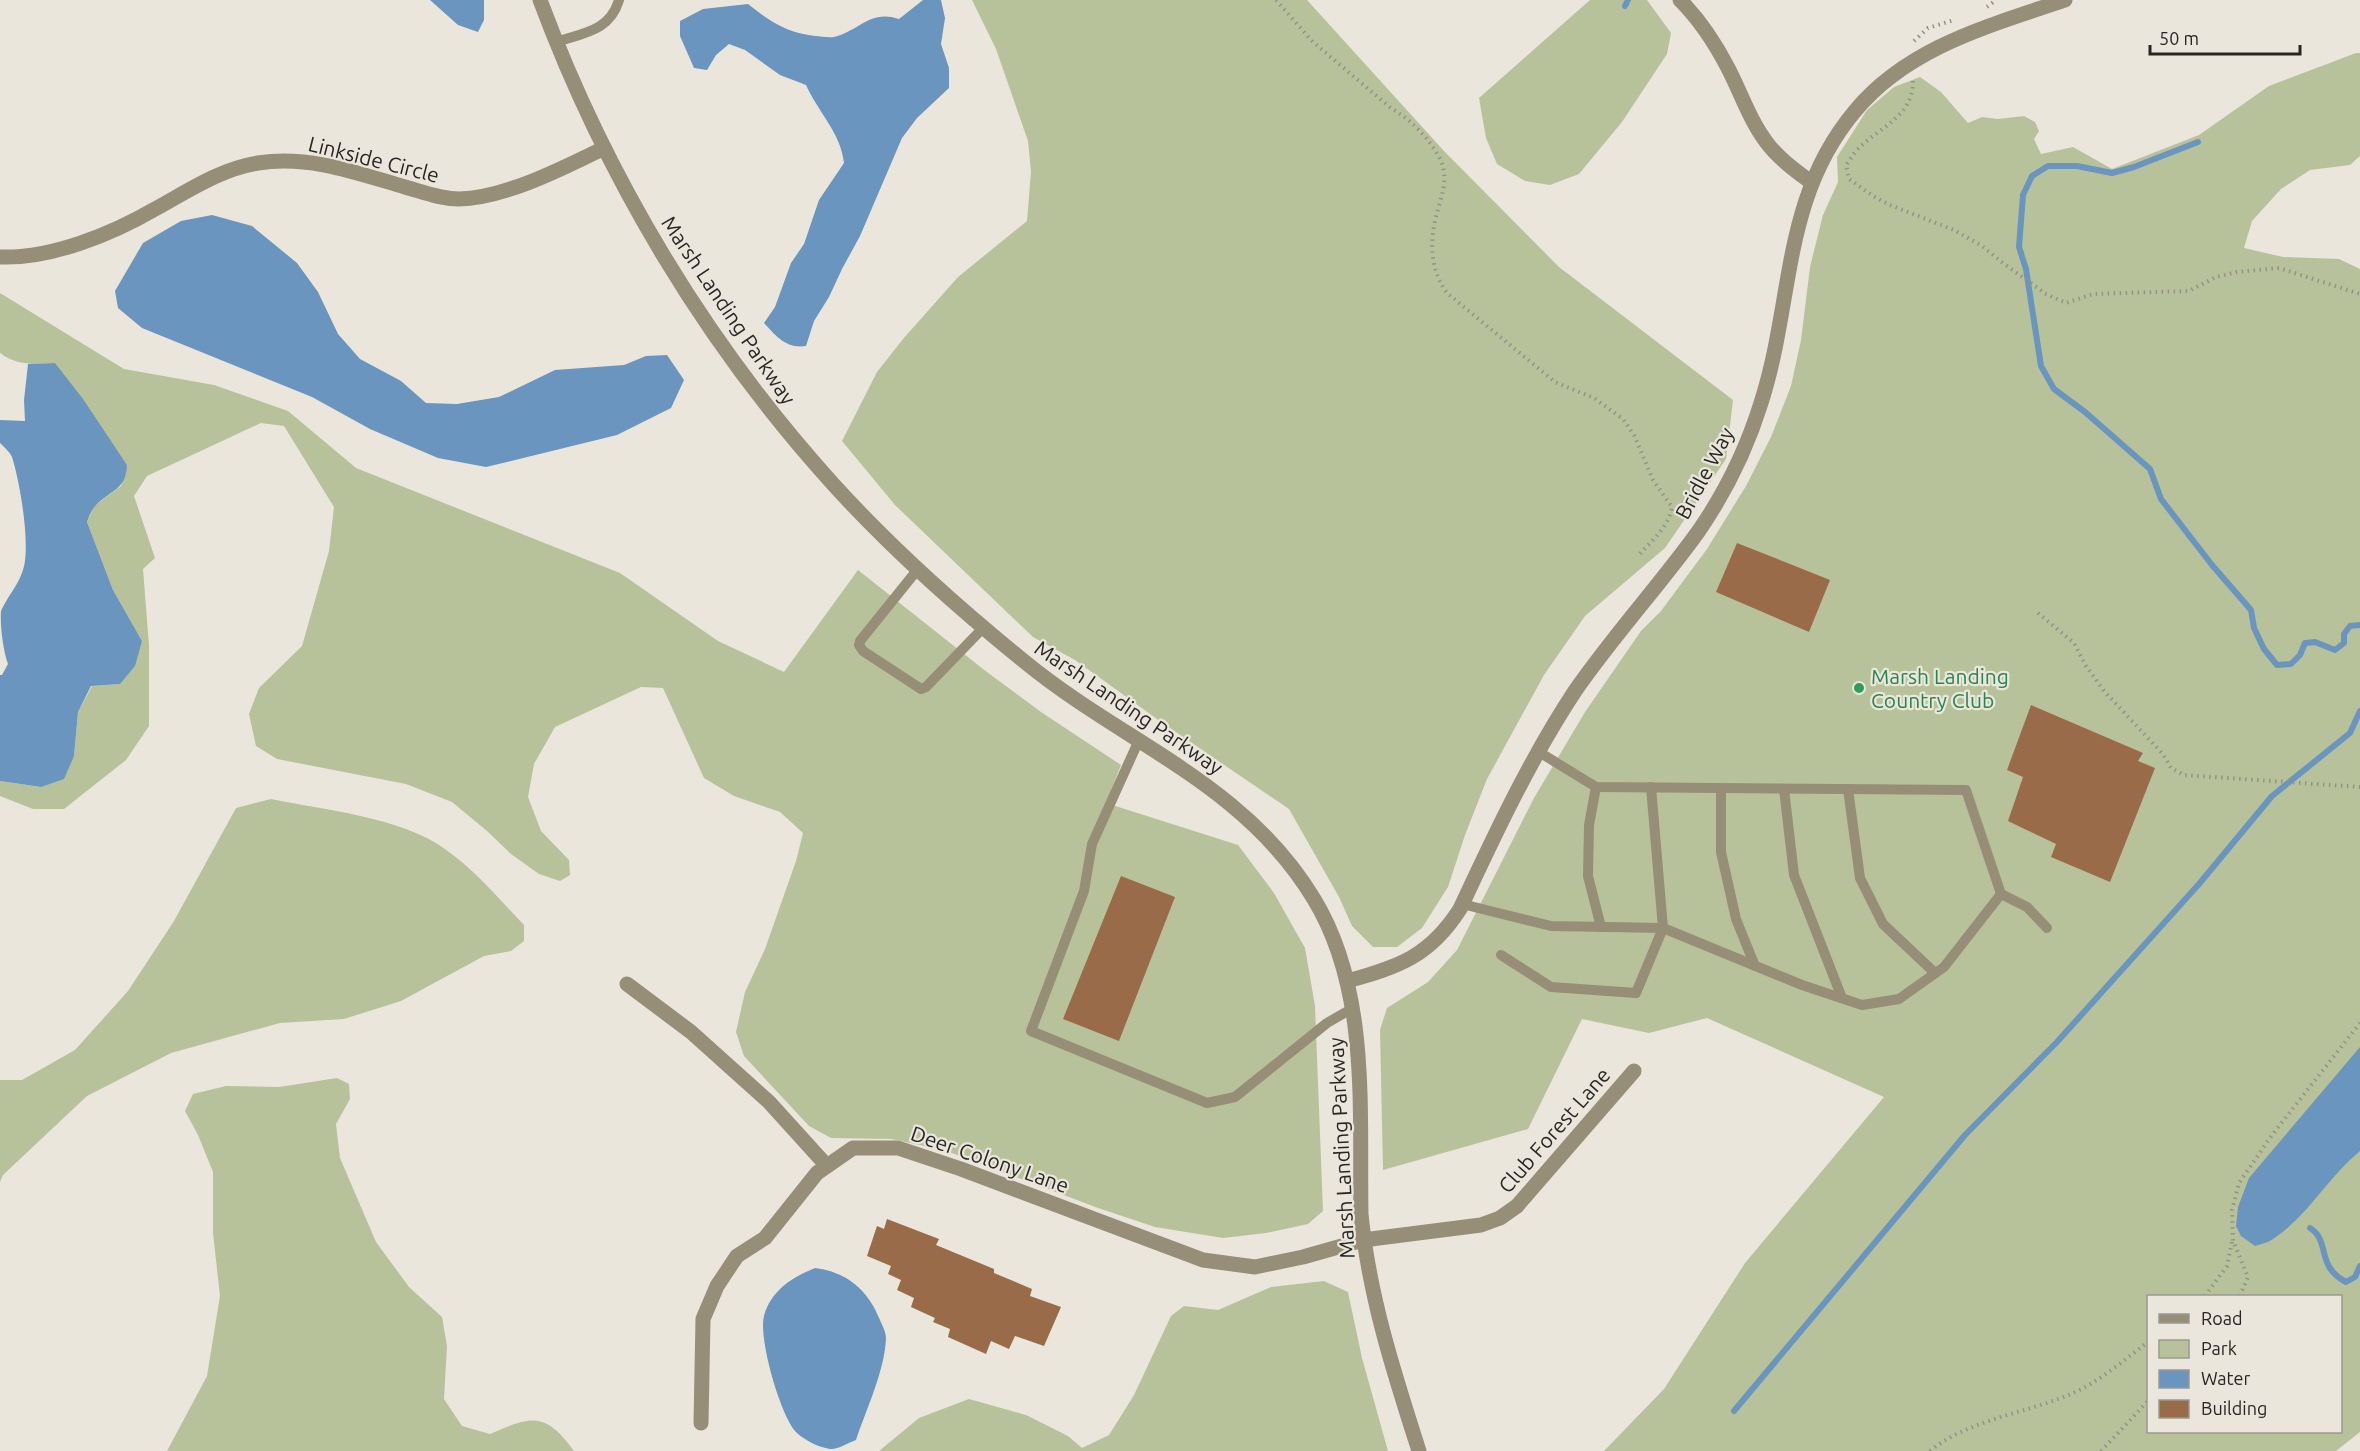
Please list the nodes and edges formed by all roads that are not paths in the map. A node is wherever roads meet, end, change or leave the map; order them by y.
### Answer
1 (540, 0) edge
2 (619, 0) edge
3 (1680, 0) edge
4 (2065, 0) edge
5 (556, 42) junction
6 (604, 148) junction
7 (1812, 183) junction
8 (0, 257) edge
9 (918, 569) junction
10 (984, 628) junction
11 (1139, 740) junction
12 (1539, 752) junction
13 (1596, 787) junction
14 (1651, 787) junction
15 (1721, 788) junction
16 (1784, 789) junction
17 (1848, 789) junction
18 (2001, 894) junction
19 (1462, 904) junction
20 (1601, 927) junction
21 (1663, 928) junction
22 (2047, 928) dead end
23 (1501, 955) dead end
24 (1755, 966) junction
25 (1935, 973) junction
26 (1347, 981) junction
27 (627, 984) dead end
28 (1842, 998) junction
29 (1353, 1008) junction
30 (1634, 1071) dead end
31 (827, 1166) junction
32 (1364, 1240) junction
33 (701, 1423) dead end
34 (1419, 1451) edge

1 - 5 street, Marsh Landing Parkway
2 - 5 lane
3 - 7 street
4 - 7 street, Bridle Way
5 - 6 street, Marsh Landing Parkway
6 - 8 street, Linkside Circle
6 - 9 street, Marsh Landing Parkway
7 - 12 street, Bridle Way
9 - 10 street, Marsh Landing Parkway
9 - 10 lane
10 - 11 street, Marsh Landing Parkway
11 - 26 street, Marsh Landing Parkway
11 - 29 lane
12 - 13 lane
12 - 19 street, Bridle Way
13 - 14 lane
13 - 20 lane
14 - 15 lane
14 - 21 lane
15 - 16 lane
15 - 24 lane
16 - 17 lane
16 - 28 lane
17 - 18 lane
17 - 25 lane
18 - 22 lane
18 - 25 lane
19 - 20 lane
19 - 26 street, Bridle Way
20 - 21 lane
21 - 23 lane
21 - 24 lane
24 - 28 lane
25 - 28 lane
26 - 29 street, Marsh Landing Parkway
27 - 31 street
29 - 32 street, Marsh Landing Parkway
30 - 32 street, Club Forest Lane
31 - 32 street, Deer Colony Lane
31 - 33 street, Deer Colony Lane
32 - 34 street, Marsh Landing Parkway

